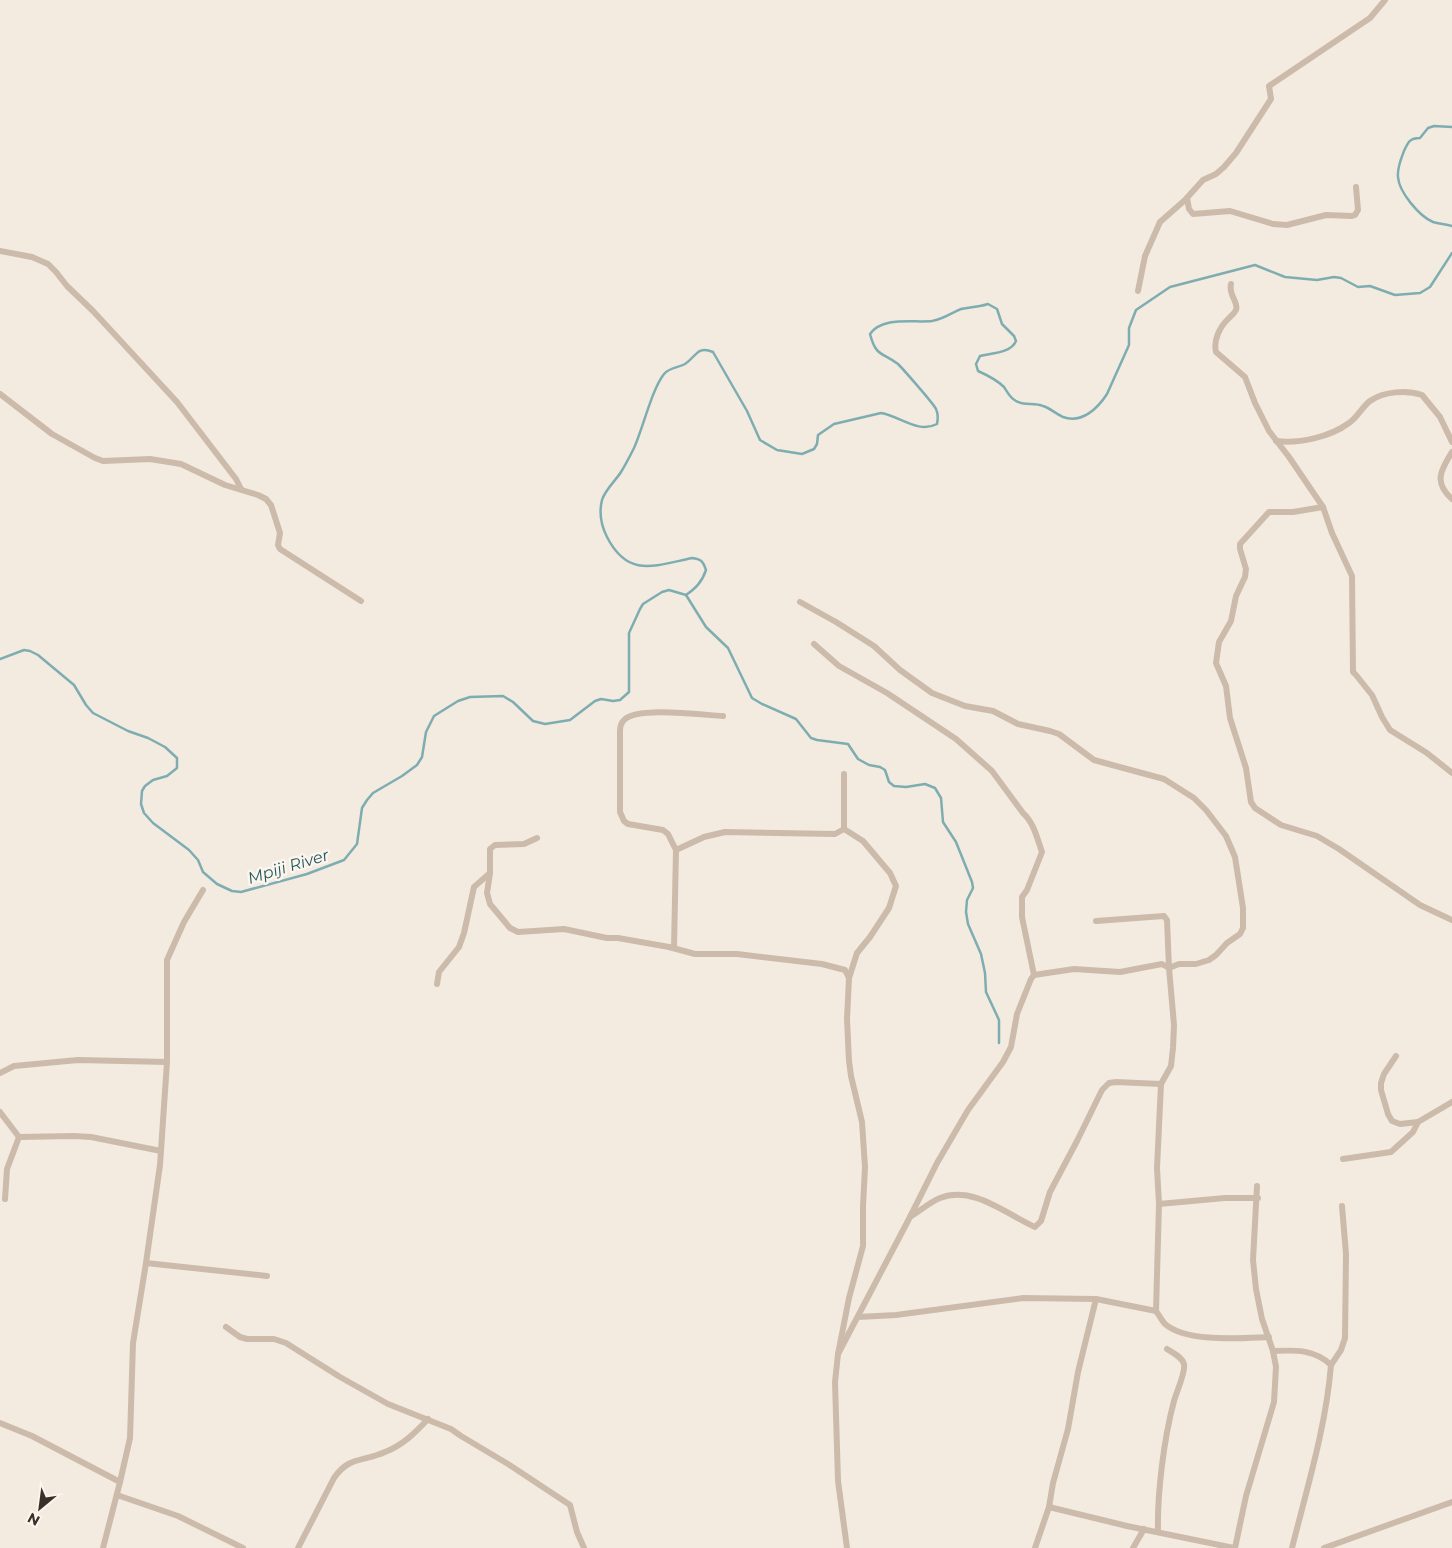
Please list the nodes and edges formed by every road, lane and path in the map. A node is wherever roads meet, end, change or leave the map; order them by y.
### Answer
1 (1385, 0) edge
2 (1356, 186) dead end
3 (1187, 198) junction
4 (0, 250) edge
5 (1231, 284) dead end
6 (1138, 291) dead end
7 (0, 394) edge
8 (1276, 441) junction
9 (1452, 442) edge
10 (1452, 452) edge
11 (241, 489) junction
12 (1452, 498) edge
13 (1323, 507) junction
14 (361, 601) dead end
15 (800, 602) dead end
16 (814, 644) dead end
17 (723, 716) dead end
18 (1452, 773) edge
19 (844, 774) dead end
20 (844, 829) junction
21 (538, 838) dead end
22 (676, 850) junction
23 (490, 873) junction
24 (203, 890) dead end
25 (1452, 920) edge
26 (1096, 921) dead end
27 (674, 948) junction
28 (1169, 968) junction
29 (1034, 975) junction
30 (850, 978) junction
31 (437, 984) dead end
32 (1396, 1056) dead end
33 (167, 1062) junction
34 (0, 1073) edge
35 (1162, 1084) junction
36 (1452, 1102) edge
37 (0, 1112) edge
38 (1418, 1122) junction
39 (18, 1137) junction
40 (161, 1151) junction
41 (1342, 1159) dead end
42 (1258, 1186) dead end
43 (1258, 1198) junction
44 (5, 1199) dead end
45 (1159, 1204) junction
46 (1342, 1206) dead end
47 (910, 1217) junction
48 (146, 1263) junction
49 (267, 1276) dead end
50 (1096, 1299) junction
51 (1156, 1311) junction
52 (858, 1317) junction
53 (226, 1327) dead end
54 (1269, 1337) junction
55 (1168, 1349) dead end
56 (1273, 1351) junction
57 (838, 1354) junction
58 (1331, 1365) junction
59 (428, 1419) junction
60 (0, 1423) edge
61 (120, 1482) junction
62 (117, 1495) junction
63 (1452, 1502) edge
64 (1049, 1507) junction
65 (1144, 1529) junction
66 (1158, 1532) junction
67 (103, 1548) edge
68 (243, 1548) edge
69 (298, 1548) edge
70 (584, 1548) edge
71 (847, 1548) edge
72 (1035, 1548) edge
73 (1133, 1548) edge
74 (1234, 1548) edge
75 (1292, 1548) edge
76 (1324, 1548) edge

1 - 3 street
2 - 3 street
3 - 6 street
4 - 11 street
5 - 8 street
7 - 11 street
8 - 9 street
8 - 13 street
10 - 12 street
11 - 14 street
13 - 18 street
13 - 25 street
15 - 28 street
16 - 29 street
17 - 22 street
19 - 20 street
20 - 22 street
20 - 30 street
21 - 23 street
22 - 27 street
23 - 27 street
23 - 31 street
24 - 33 street
26 - 28 street
27 - 30 street
28 - 29 street
28 - 35 street
29 - 47 street
30 - 57 street
32 - 38 street
33 - 34 street
33 - 40 street
35 - 45 street
35 - 47 street
36 - 38 street
37 - 39 street
38 - 41 street
39 - 40 street
39 - 44 street
40 - 48 street
42 - 43 street
43 - 45 street
43 - 54 street
45 - 51 street
46 - 58 street
47 - 52 street
48 - 49 street
48 - 61 street
50 - 51 street
50 - 52 street
50 - 64 street
51 - 54 street
52 - 57 street
53 - 59 street
54 - 56 street
55 - 66 street
56 - 58 street
56 - 74 street
57 - 71 street
58 - 75 street
59 - 69 street
59 - 70 street
60 - 61 street
61 - 62 street
62 - 67 street
62 - 68 street
63 - 76 street
64 - 65 street
64 - 72 street
65 - 66 street
65 - 73 street
66 - 74 street

